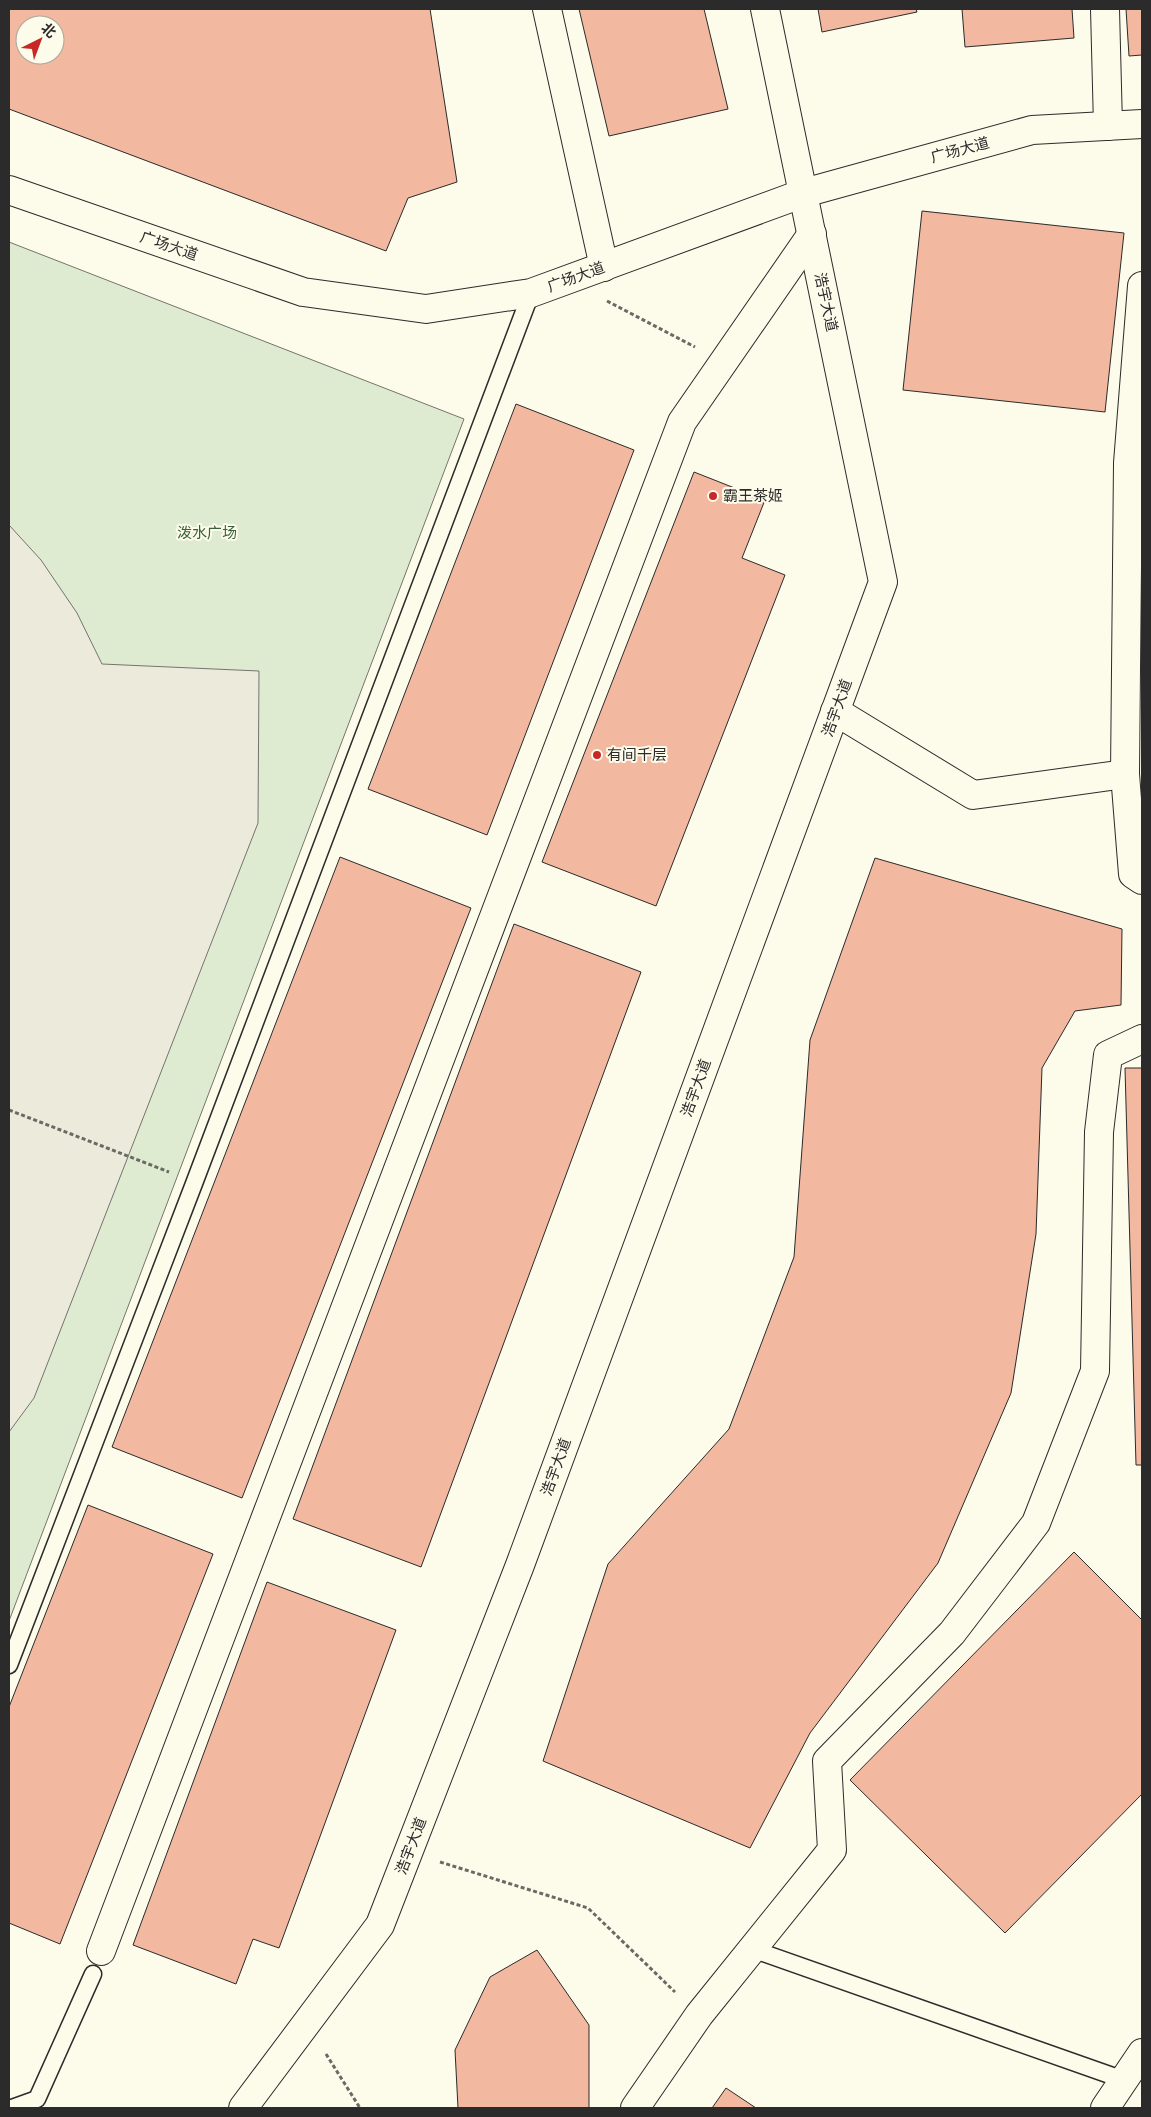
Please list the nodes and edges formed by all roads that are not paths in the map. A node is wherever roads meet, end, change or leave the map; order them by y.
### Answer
1 (547, 9) edge
2 (766, 9) edge
3 (1105, 9) edge
4 (1142, 124) edge
5 (1108, 126) junction
6 (9, 190) edge
7 (804, 193) junction
8 (812, 234) junction
9 (604, 267) junction
10 (1142, 286) edge
11 (530, 293) junction
12 (835, 711) junction
13 (1125, 774) junction
14 (1142, 880) edge
15 (1142, 1039) edge
16 (9, 1665) edge
17 (752, 1949) junction
18 (97, 1962) joint
19 (1142, 2053) edge
20 (1124, 2080) junction
21 (12, 2108) edge
22 (243, 2108) edge
23 (635, 2108) edge
24 (1105, 2108) edge

1 - 9 street
2 - 7 street, 浩宇大道
3 - 5 street
4 - 5 street, 广场大道
5 - 7 street, 广场大道
6 - 11 street, 广场大道
7 - 8 street, 浩宇大道
7 - 9 street, 广场大道
8 - 12 street, 浩宇大道
8 - 18 street
9 - 11 street, 广场大道
10 - 13 street
11 - 16 lane
12 - 13 street
12 - 22 street, 浩宇大道
13 - 14 street
15 - 17 street
17 - 20 lane
17 - 23 street
18 - 21 lane
19 - 20 street
20 - 24 street

